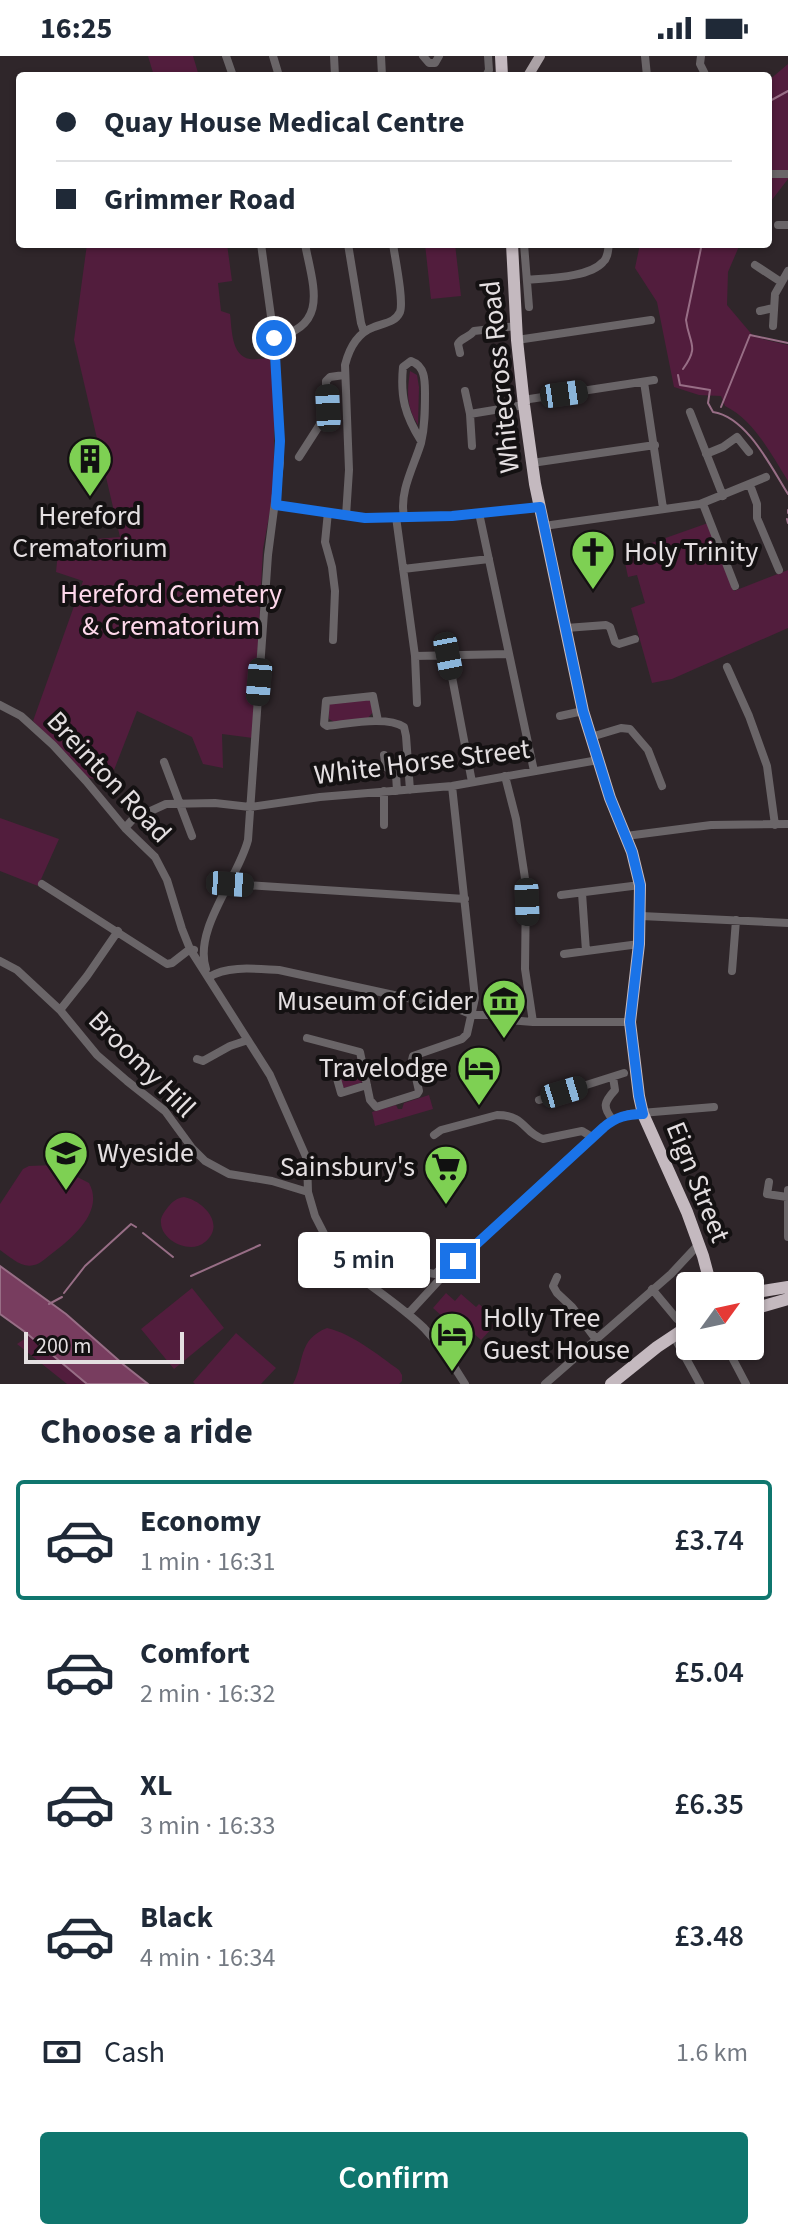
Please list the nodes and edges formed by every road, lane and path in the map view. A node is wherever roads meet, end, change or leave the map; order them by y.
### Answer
1 (423, 56) edge
2 (439, 56) edge
3 (778, 225) dead end
4 (788, 225) edge
5 (262, 248) edge
6 (306, 248) edge
7 (349, 248) edge
8 (394, 248) edge
9 (518, 248) edge
10 (519, 248) edge
11 (608, 248) edge
12 (757, 270) dead end
13 (788, 271) edge
14 (527, 280) junction
15 (781, 282) junction
16 (529, 307) dead end
17 (773, 308) junction
18 (760, 311) dead end
19 (651, 320) dead end
20 (516, 326) junction
21 (773, 326) dead end
22 (364, 332) junction
23 (274, 338) junction
24 (517, 340) junction
25 (460, 353) dead end
26 (344, 375) junction
27 (465, 391) dead end
28 (524, 402) junction
29 (690, 412) dead end
30 (470, 414) junction
31 (421, 441) junction
32 (655, 445) junction
33 (472, 446) dead end
34 (749, 452) dead end
35 (706, 454) junction
36 (299, 457) dead end
37 (532, 463) junction
38 (766, 477) dead end
39 (750, 485) junction
40 (723, 496) junction
41 (702, 504) junction
42 (276, 505) junction
43 (540, 507) junction
44 (663, 508) junction
45 (328, 512) junction
46 (479, 513) junction
47 (346, 516) junction
48 (400, 516) junction
49 (544, 526) junction
50 (489, 559) junction
51 (403, 569) junction
52 (779, 570) dead end
53 (735, 586) dead end
54 (566, 628) junction
55 (635, 639) dead end
56 (333, 640) dead end
57 (509, 654) junction
58 (415, 656) junction
59 (448, 656) junction
60 (727, 667) dead end
61 (417, 703) dead end
62 (0, 705) edge
63 (583, 711) junction
64 (560, 716) dead end
65 (378, 721) junction
66 (591, 737) junction
67 (384, 755) dead end
68 (598, 760) junction
69 (164, 762) dead end
70 (534, 771) junction
71 (505, 776) junction
72 (472, 782) junction
73 (452, 786) junction
74 (662, 786) dead end
75 (410, 790) junction
76 (384, 791) junction
77 (397, 791) junction
78 (179, 802) junction
79 (250, 807) junction
80 (788, 824) edge
81 (384, 825) dead end
82 (775, 825) junction
83 (125, 828) junction
84 (192, 836) dead end
85 (626, 836) junction
86 (42, 884) dead end
87 (230, 884) junction
88 (640, 885) junction
89 (582, 893) junction
90 (561, 895) dead end
91 (465, 899) junction
92 (641, 916) junction
93 (736, 920) junction
94 (788, 923) edge
95 (118, 931) junction
96 (639, 944) junction
97 (190, 949) junction
98 (203, 950) junction
99 (586, 951) junction
100 (564, 954) dead end
101 (0, 961) edge
102 (732, 971) dead end
103 (209, 977) junction
104 (60, 1010) junction
105 (473, 1015) junction
106 (533, 1022) junction
107 (630, 1022) junction
108 (307, 1038) dead end
109 (248, 1040) junction
110 (197, 1059) dead end
111 (334, 1068) dead end
112 (624, 1073) dead end
113 (613, 1077) junction
114 (367, 1085) junction
115 (539, 1100) dead end
116 (714, 1107) dead end
117 (643, 1114) junction
118 (613, 1120) junction
119 (434, 1135) dead end
120 (592, 1137) junction
121 (769, 1182) dead end
122 (788, 1190) edge
123 (308, 1192) junction
124 (787, 1197) edge
125 (788, 1233) edge
126 (699, 1244) junction
127 (398, 1251) dead end
128 (708, 1272) edge
129 (442, 1277) dead end
130 (553, 1282) dead end
131 (788, 1287) edge
132 (652, 1289) junction
133 (764, 1291) edge
134 (788, 1298) edge
135 (764, 1300) edge
136 (764, 1306) edge
137 (408, 1314) junction
138 (676, 1318) edge
139 (676, 1334) edge
140 (595, 1338) junction
141 (676, 1343) edge
142 (687, 1360) edge
143 (733, 1360) edge
144 (465, 1384) edge
145 (545, 1384) edge
146 (611, 1384) edge
147 (621, 1384) edge
148 (700, 1384) edge
149 (746, 1384) edge

1 - 2 street
3 - 4 street
5 - 23 street
6 - 23 street
7 - 22 street
8 - 22 street
9 - 20 highway, Whitecross Road
10 - 14 street
11 - 14 street
12 - 15 street
13 - 15 street
14 - 16 street
15 - 17 street
17 - 18 street
17 - 21 street
19 - 24 street
20 - 24 highway, Whitecross Road
20 - 25 street
22 - 26 street
23 - 42 street
24 - 28 highway, Whitecross Road
26 - 36 street
26 - 47 street
27 - 30 street
28 - 30 street
28 - 32 street
28 - 37 highway, Whitecross Road
29 - 35 street
30 - 33 street
31 - 31 street
31 - 48 street
32 - 37 street
32 - 44 street
34 - 35 street
35 - 40 street
37 - 43 highway, Whitecross Road
38 - 39 street
39 - 40 street
39 - 52 street
40 - 41 street
41 - 44 street
41 - 53 street
42 - 45 street
42 - 79 street
43 - 46 street
43 - 49 highway, Whitecross Road
44 - 49 street
45 - 47 street
45 - 56 street
46 - 48 street
46 - 50 street
47 - 48 street
48 - 51 street
49 - 54 highway, Whitecross Road
50 - 51 street
50 - 57 street
51 - 58 street
54 - 55 street
54 - 63 highway, Whitecross Road
57 - 59 street
57 - 70 street
58 - 59 street
58 - 61 street
59 - 72 street
60 - 82 street
62 - 83 street, Breinton Road
63 - 64 street
63 - 66 highway, Whitecross Road
65 - 65 street
65 - 75 street
66 - 68 highway, Whitecross Road
66 - 74 street
67 - 77 street
68 - 70 street, White Horse Street
68 - 85 highway, Whitecross Road
69 - 78 street
70 - 71 street, White Horse Street
71 - 72 street, White Horse Street
71 - 106 street
72 - 73 street, White Horse Street
73 - 75 street, White Horse Street
73 - 91 street
75 - 77 street, White Horse Street
76 - 77 street, White Horse Street
76 - 79 street, White Horse Street
76 - 81 street
78 - 79 street, White Horse Street
78 - 83 street, White Horse Street
78 - 84 street
79 - 87 street
80 - 82 street
82 - 85 street
83 - 97 street, Breinton Road
85 - 88 highway, Whitecross Road
86 - 95 street
87 - 91 street
87 - 98 street
88 - 89 street
88 - 92 highway, Whitecross Road
89 - 90 street
89 - 99 street
91 - 105 street
92 - 93 street
92 - 96 highway, Whitecross Road
93 - 94 street
93 - 102 street
95 - 97 street
95 - 104 street
96 - 99 street
96 - 107 highway, Whitecross Road
97 - 98 street
97 - 103 street, Breinton Road
98 - 103 street
99 - 100 street
101 - 104 street, Broomy Hill
103 - 105 street
103 - 109 street, Breinton Road
104 - 123 street, Broomy Hill
105 - 106 street
105 - 114 street
106 - 107 street
107 - 117 highway, Whitecross Road
108 - 114 street
109 - 110 street
109 - 123 street, Breinton Road
111 - 114 street
112 - 113 street
113 - 115 street
113 - 118 street
116 - 117 street
117 - 118 street
117 - 126 highway, Eign Street
118 - 120 street
119 - 120 street
120 - 127 street
121 - 124 street
122 - 124 street
123 - 137 street, Breinton Road
124 - 125 street
126 - 128 highway, Eign Street
126 - 132 street
129 - 137 street
130 - 140 street
131 - 133 highway
132 - 138 street
132 - 140 street
134 - 135 highway
134 - 136 highway
137 - 144 street, Breinton Road
139 - 146 highway
140 - 145 street
141 - 147 highway
142 - 148 street
143 - 149 street

